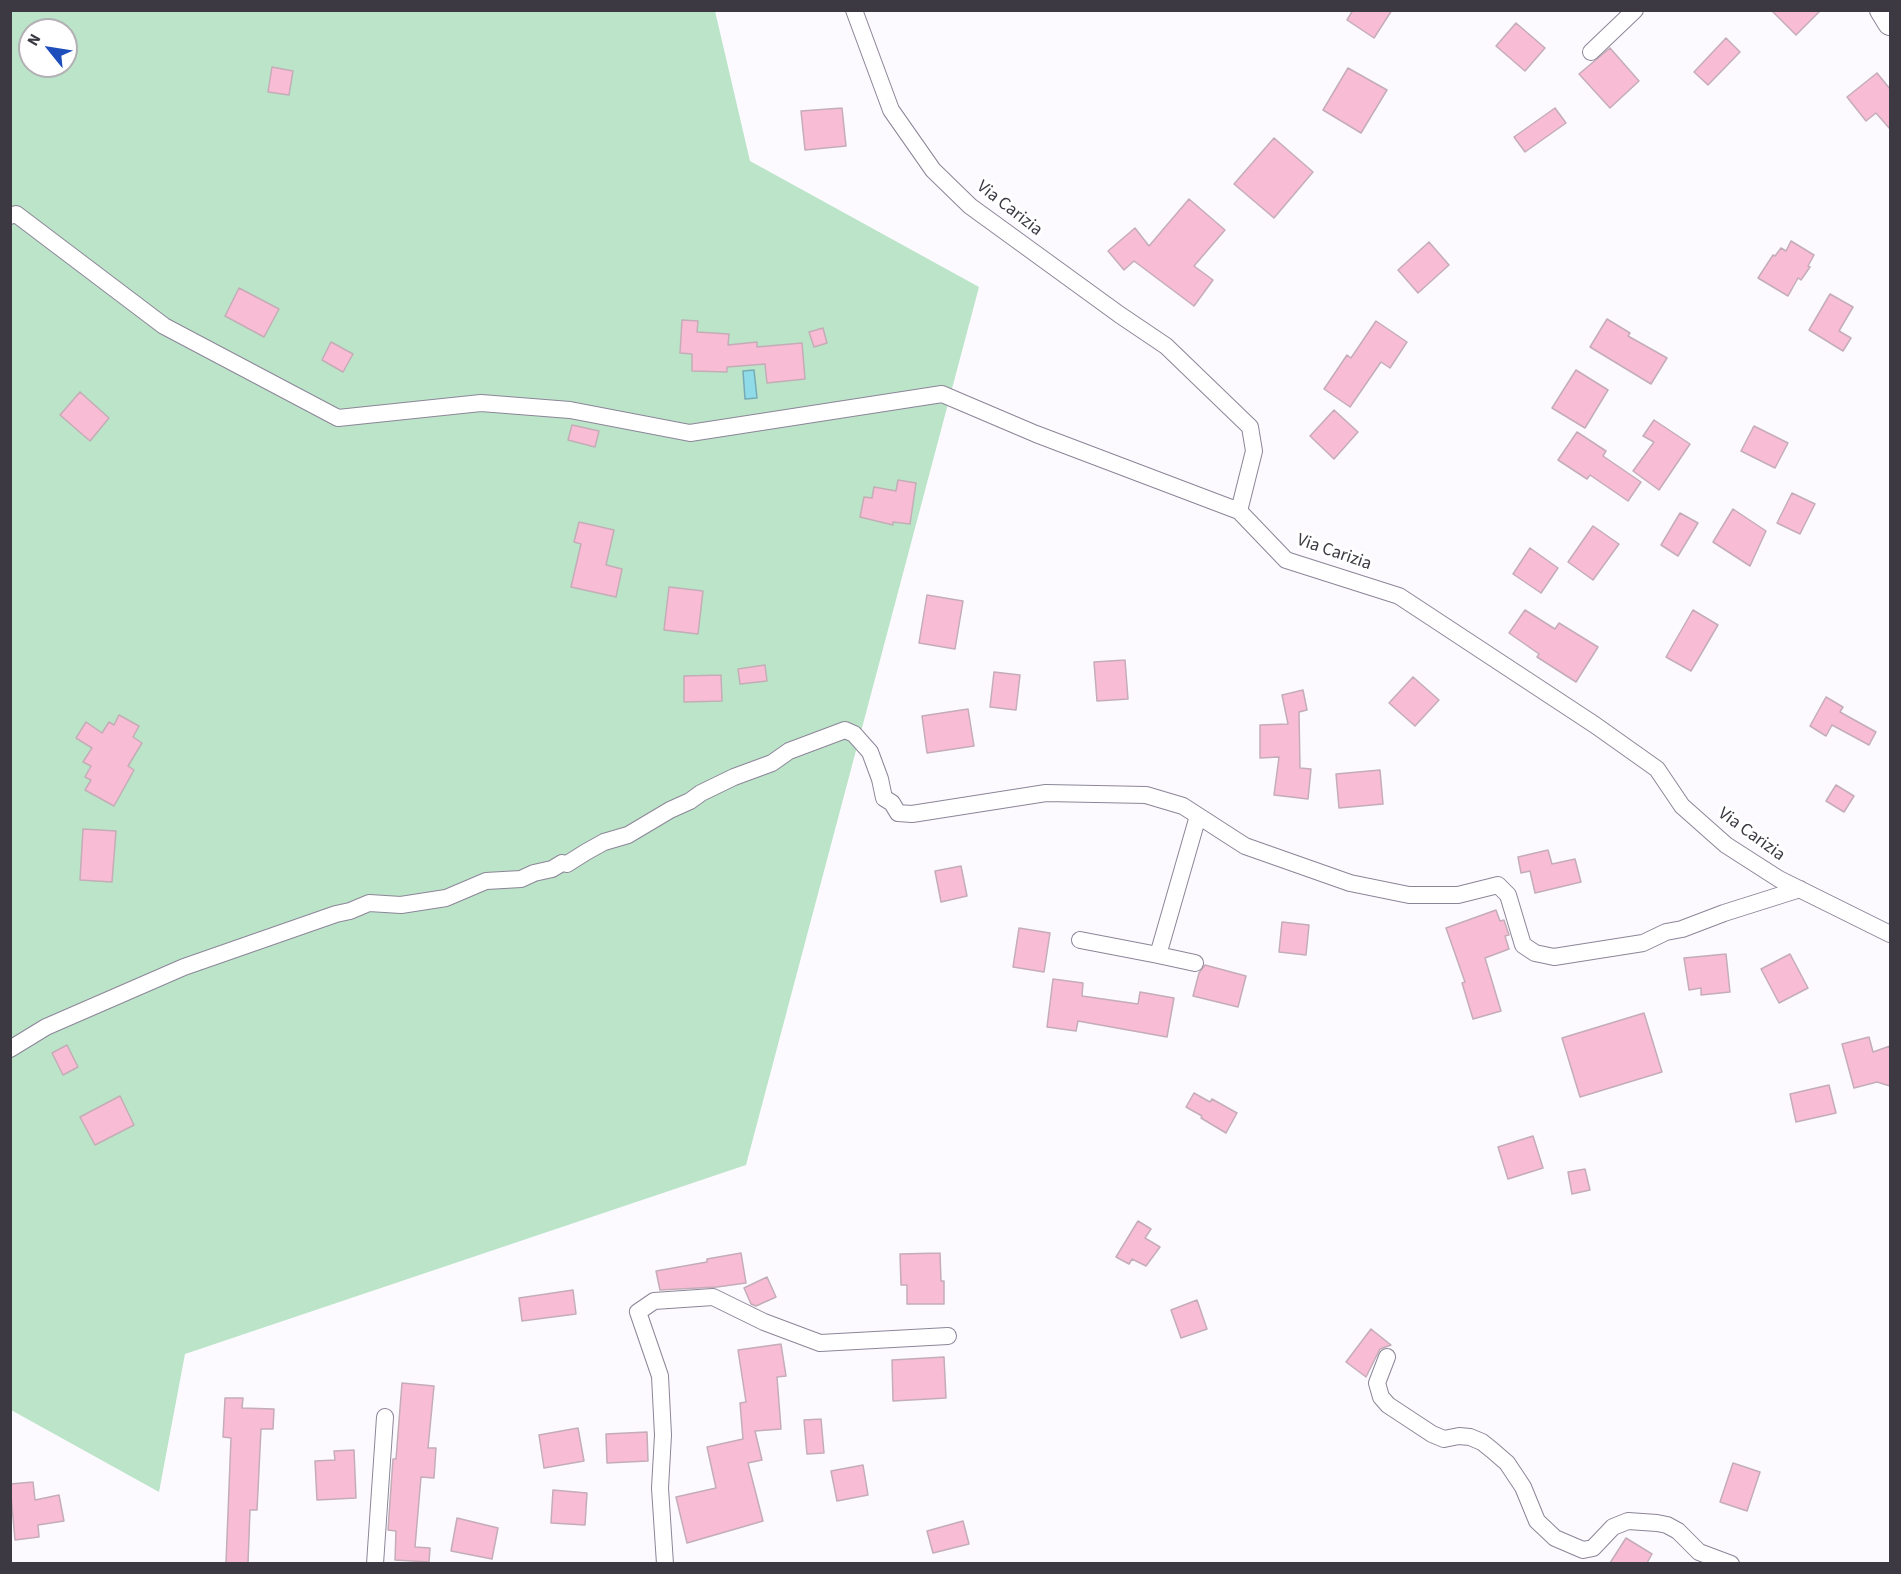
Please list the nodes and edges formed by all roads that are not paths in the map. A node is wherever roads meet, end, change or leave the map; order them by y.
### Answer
1 (854, 10) edge
2 (1635, 10) edge
3 (1882, 10) edge
4 (1890, 23) edge
5 (1591, 52) dead end
6 (10, 216) edge
7 (1239, 511) junction
8 (1198, 816) junction
9 (1800, 890) junction
10 (1890, 934) edge
11 (1080, 939) dead end
12 (1158, 955) junction
13 (1195, 963) dead end
14 (10, 1049) edge
15 (948, 1336) dead end
16 (1387, 1357) dead end
17 (385, 1417) dead end
18 (375, 1563) edge
19 (665, 1563) edge
20 (1731, 1563) edge

1 - 7 street, Via Carizia
2 - 5 street
3 - 4 street
6 - 7 street
7 - 9 street, Via Carizia
8 - 9 street
8 - 12 street
8 - 14 street
9 - 10 street, Via Carizia
11 - 12 street
12 - 13 street
15 - 19 street
16 - 20 street
17 - 18 street

